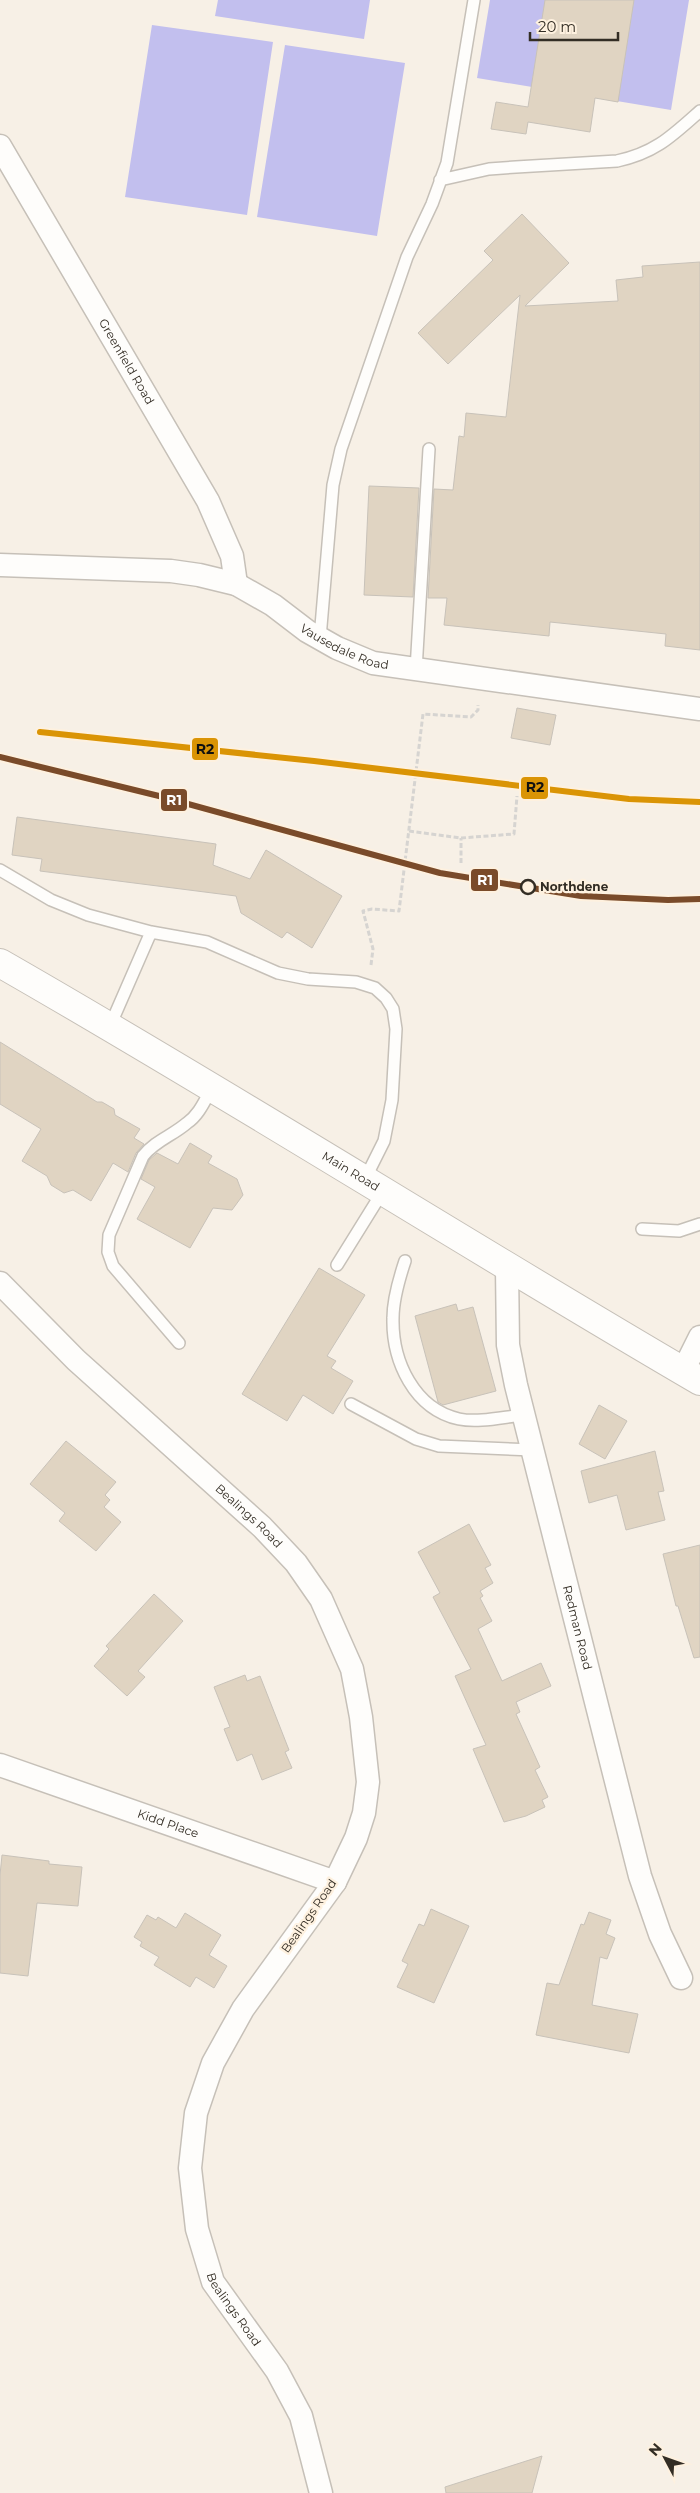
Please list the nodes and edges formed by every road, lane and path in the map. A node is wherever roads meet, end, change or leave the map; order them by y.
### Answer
1 (474, 0) edge
2 (700, 112) edge
3 (0, 146) edge
4 (440, 180) junction
5 (429, 449) dead end
6 (0, 565) edge
7 (236, 584) junction
8 (320, 638) junction
9 (416, 670) junction
10 (700, 709) edge
11 (471, 717) dead end
12 (517, 796) dead end
13 (409, 831) junction
14 (461, 838) junction
15 (461, 863) dead end
16 (0, 870) edge
17 (151, 932) junction
18 (0, 963) edge
19 (368, 986) junction
20 (110, 1026) junction
21 (212, 1087) junction
22 (374, 1185) junction
23 (700, 1224) edge
24 (642, 1229) dead end
25 (405, 1261) dead end
26 (337, 1265) dead end
27 (507, 1268) junction
28 (0, 1283) edge
29 (700, 1337) edge
30 (179, 1344) dead end
31 (691, 1376) edge
32 (351, 1404) dead end
33 (524, 1414) junction
34 (533, 1450) junction
35 (0, 1765) edge
36 (335, 1882) junction
37 (680, 1978) dead end
38 (321, 2493) edge

1 - 4 lane
2 - 4 lane
3 - 7 street, Greenfield Road
4 - 8 lane
5 - 9 lane
6 - 7 street, Vausedale Road
7 - 8 street, Vausedale Road
8 - 9 street, Vausedale Road
9 - 10 street, Vausedale Road
11 - 13 path
12 - 14 path
13 - 14 path
13 - 19 path
14 - 15 path
16 - 17 lane
17 - 19 lane
17 - 20 lane
18 - 20 main road, Main Road
19 - 22 lane
20 - 21 main road, Main Road
21 - 22 main road, Main Road
21 - 30 lane
22 - 26 lane
22 - 27 main road, Main Road
23 - 24 lane
25 - 33 lane
27 - 31 main road, Main Road
27 - 33 street, Redman Road
28 - 36 street, Bealings Road
29 - 31 street
32 - 34 lane
33 - 34 street, Redman Road
34 - 37 street, Redman Road
35 - 36 street, Kidd Place
36 - 38 street, Bealings Road

